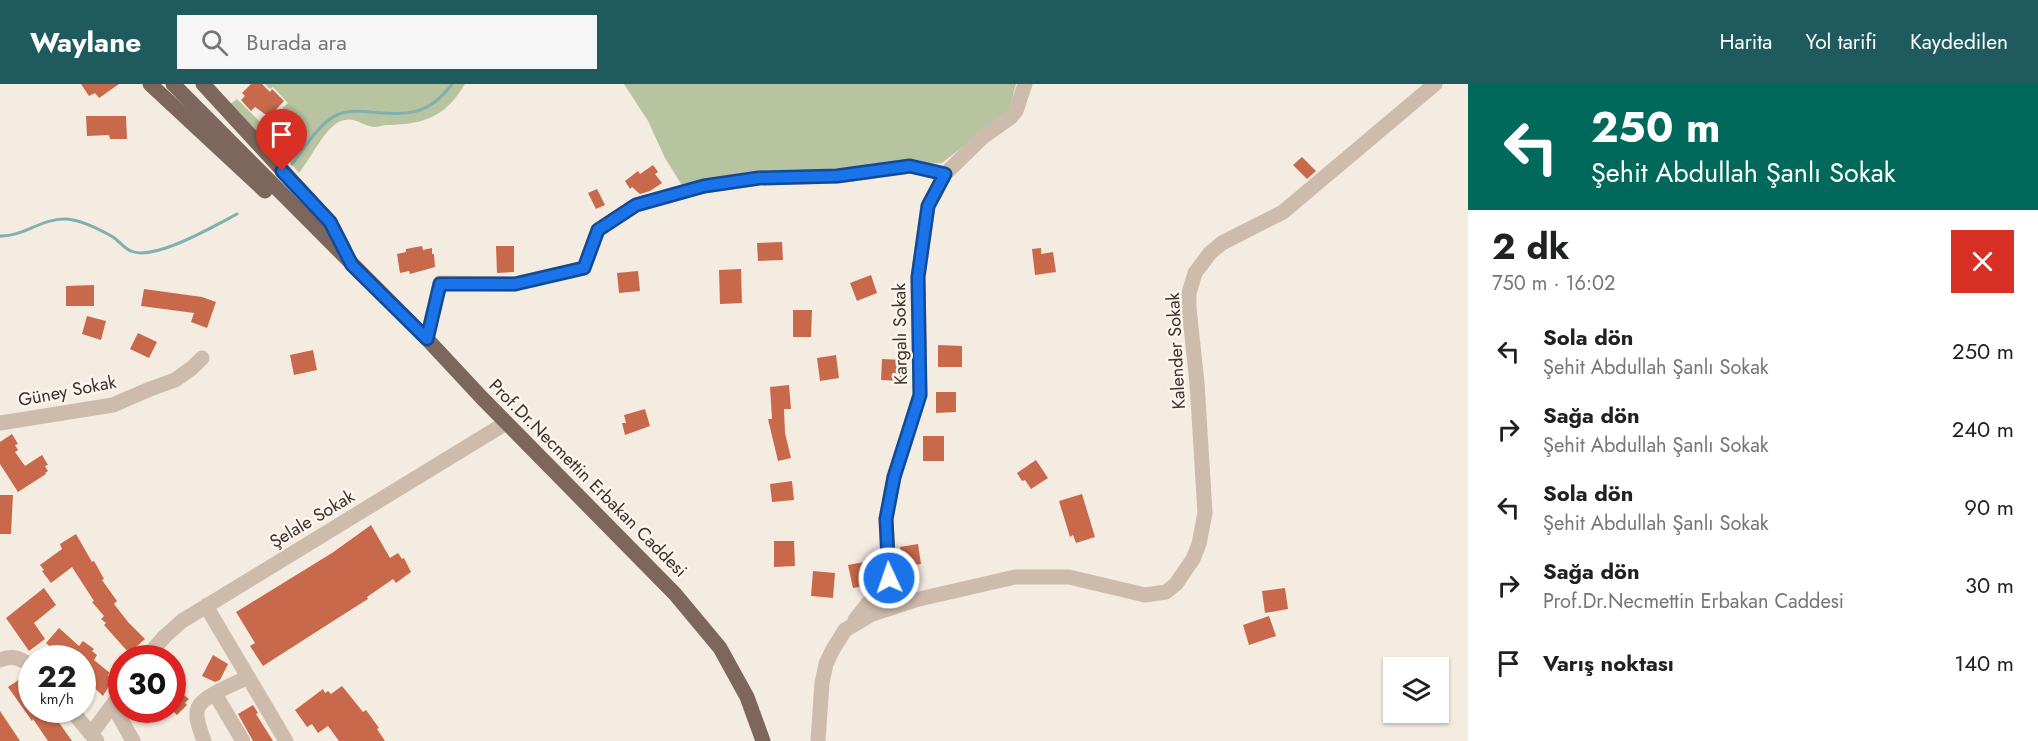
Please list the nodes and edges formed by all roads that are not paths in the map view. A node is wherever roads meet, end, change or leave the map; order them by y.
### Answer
1 (150, 84) edge
2 (173, 84) edge
3 (203, 84) edge
4 (1024, 84) edge
5 (1436, 84) edge
6 (945, 174) junction
7 (352, 265) junction
8 (427, 339) junction
9 (202, 358) dead end
10 (0, 423) edge
11 (506, 423) junction
12 (206, 606) junction
13 (851, 625) junction
14 (158, 645) edge
15 (18, 658) edge
16 (0, 660) edge
17 (248, 677) junction
18 (215, 694) junction
19 (108, 713) edge
20 (82, 723) edge
21 (126, 723) edge
22 (94, 737) edge
23 (133, 741) edge
24 (204, 741) edge
25 (243, 741) edge
26 (286, 741) edge
27 (763, 741) edge
28 (818, 741) edge

1 - 7 main road, Prof.Dr.Necmettin Erbakan Caddesi
2 - 7 main road, Prof.Dr.Necmettin Erbakan Caddesi
3 - 7 main road, Prof.Dr.Necmettin Erbakan Caddesi
4 - 6 street, Kargalı Sokak
5 - 13 street, Kalender Sokak
6 - 8 street
6 - 13 street, Kargalı Sokak
7 - 8 main road, Prof.Dr.Necmettin Erbakan Caddesi
8 - 11 main road, Prof.Dr.Necmettin Erbakan Caddesi
9 - 10 street, Güney Sokak
11 - 12 street, Şelale Sokak
11 - 27 main road, Prof.Dr.Necmettin Erbakan Caddesi
12 - 14 street, Şelale Sokak
12 - 17 street
13 - 28 street, Kargalı Sokak
15 - 16 street
17 - 18 street
17 - 26 street
18 - 24 street
18 - 25 street
19 - 22 street
20 - 22 street
21 - 23 street

